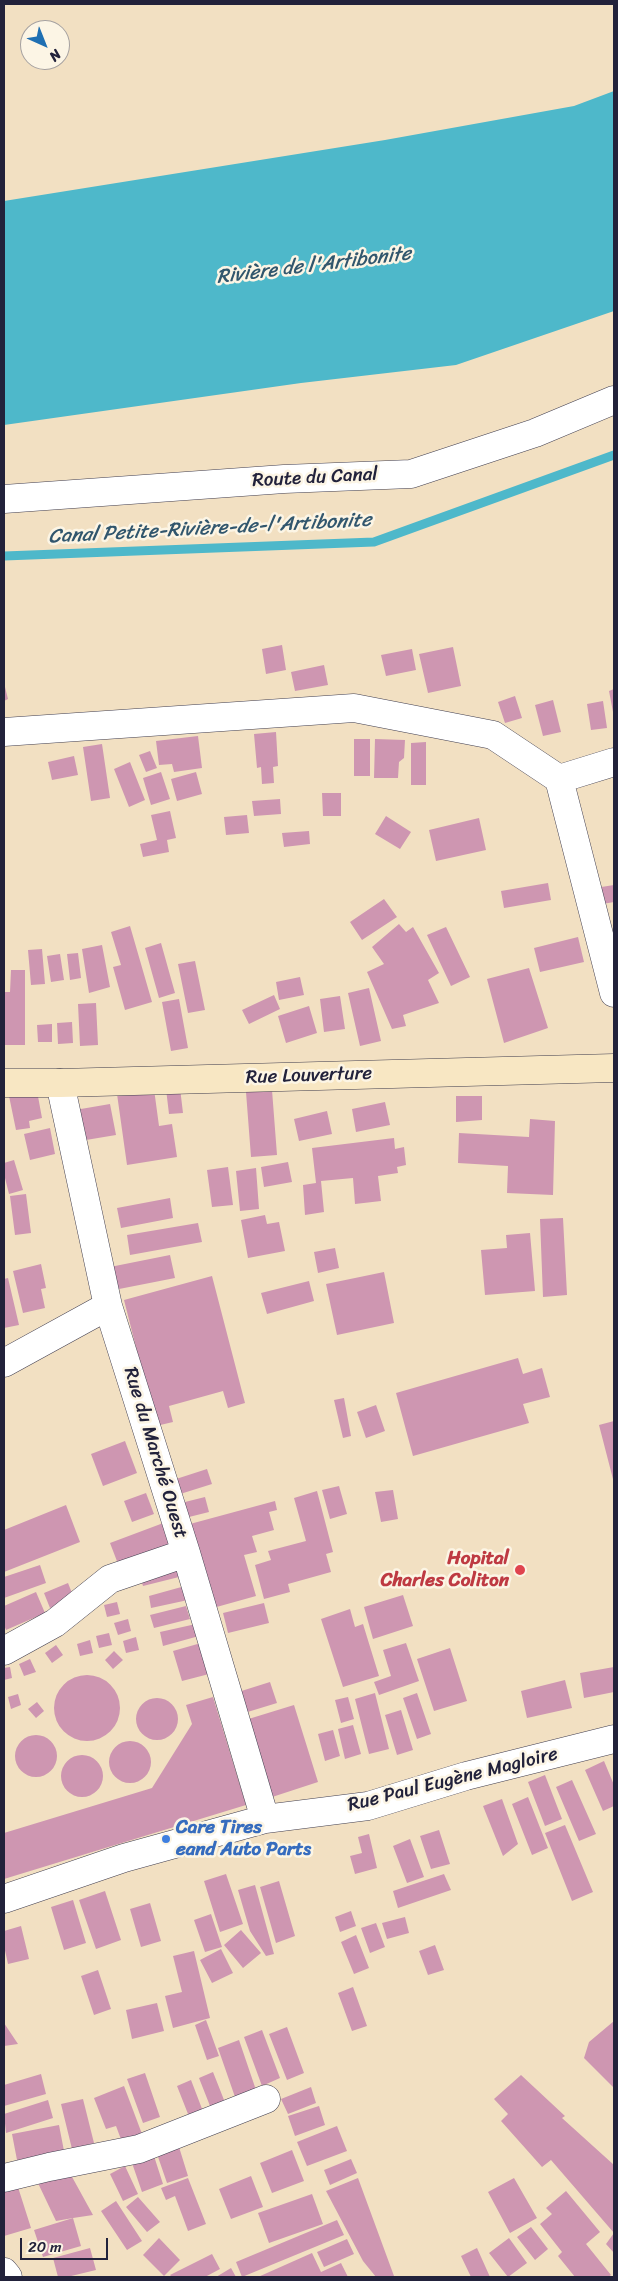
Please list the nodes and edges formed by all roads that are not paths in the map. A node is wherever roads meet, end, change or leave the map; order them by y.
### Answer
1 (614, 400) edge
2 (4, 499) edge
3 (4, 732) edge
4 (614, 762) edge
5 (559, 779) junction
6 (614, 993) edge
7 (614, 1068) edge
8 (4, 1083) edge
9 (60, 1083) junction
10 (108, 1306) junction
11 (4, 1363) edge
12 (186, 1553) junction
13 (4, 1651) edge
14 (614, 1739) edge
15 (264, 1819) junction
16 (4, 1899) edge
17 (266, 2099) dead end
18 (4, 2178) edge
19 (4, 2272) edge
20 (8, 2277) edge

1 - 2 street, Route du Canal
3 - 5 street
4 - 5 street
5 - 6 street
7 - 9 main road, Rue Louverture
8 - 9 main road, Rue Louverture
9 - 10 street, Rue du Marché Ouest
10 - 11 street
10 - 12 street, Rue du Marché Ouest
12 - 13 street
12 - 15 street, Rue du Marché Ouest
14 - 15 street, Rue Paul Eugène Magloire
15 - 16 street, Rue Paul Eugène Magloire
17 - 18 street
19 - 20 street

